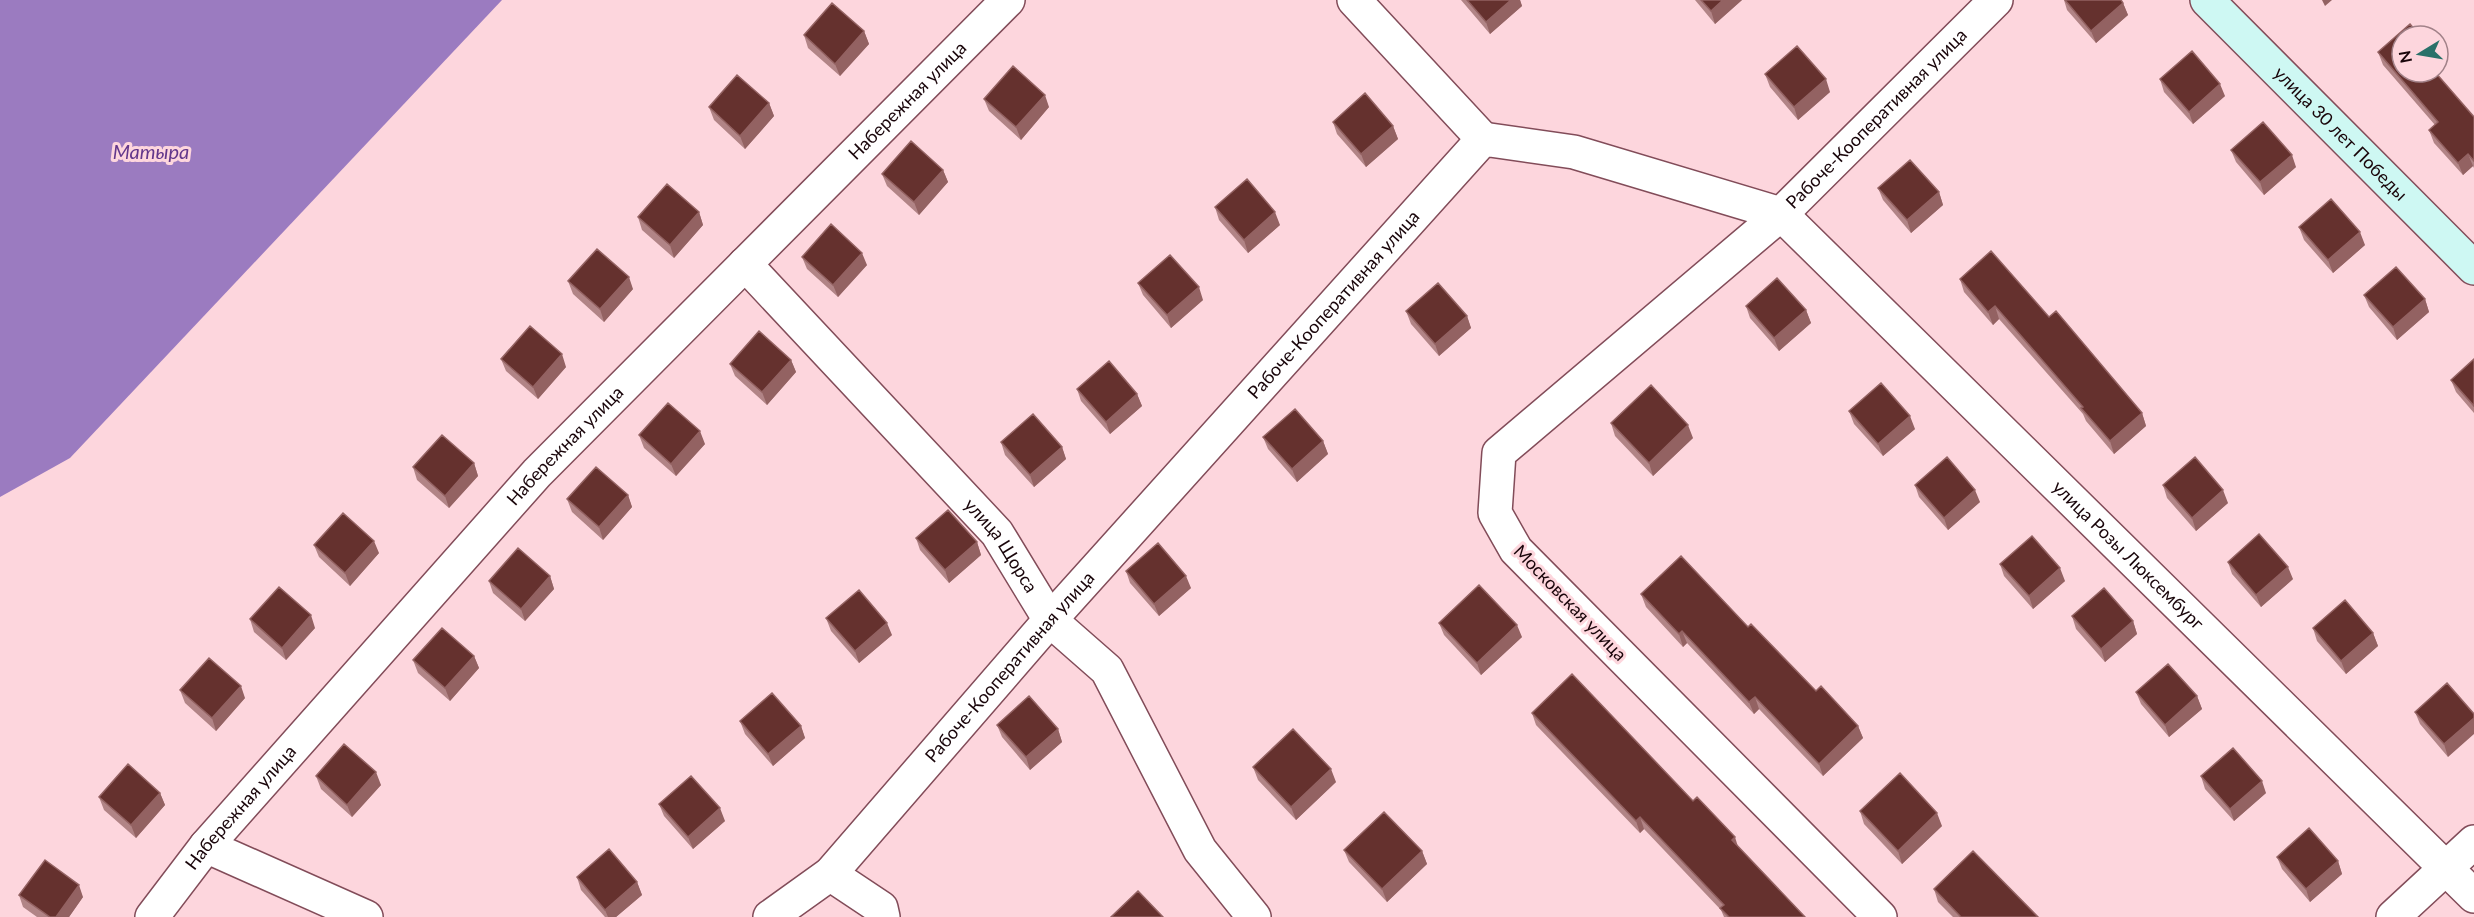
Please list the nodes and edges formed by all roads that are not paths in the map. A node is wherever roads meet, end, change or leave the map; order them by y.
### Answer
1 (1008, 0) edge
2 (1354, 0) edge
3 (1996, 0) edge
4 (2207, 0) edge
5 (1483, 139) junction
6 (1781, 214) junction
7 (745, 264) junction
8 (2474, 268) edge
9 (1050, 620) junction
10 (2474, 842) edge
11 (206, 846) junction
12 (2446, 868) junction
13 (830, 874) junction
14 (2474, 896) edge
15 (152, 917) edge
16 (366, 917) edge
17 (770, 917) edge
18 (883, 917) edge
19 (1254, 917) edge
20 (1880, 917) edge
21 (2393, 917) edge

1 - 7 street, Набережная улица
2 - 5 street
3 - 6 street, Рабоче-Кооперативная улица
4 - 8 main road, улица 30 лет Победы
5 - 6 street, Рабоче-Кооперативная улица
5 - 9 street, Рабоче-Кооперативная улица
6 - 12 street, улица Розы Люксембург
6 - 20 street, Московская улица
7 - 9 street, улица Щорса
7 - 11 street, Набережная улица
9 - 13 street, Рабоче-Кооперативная улица
9 - 19 street, улица Щорса
10 - 12 street
11 - 15 street, Набережная улица
11 - 16 street
12 - 14 street, улица Розы Люксембург
12 - 21 street
13 - 17 street, Рабоче-Кооперативная улица
13 - 18 street

